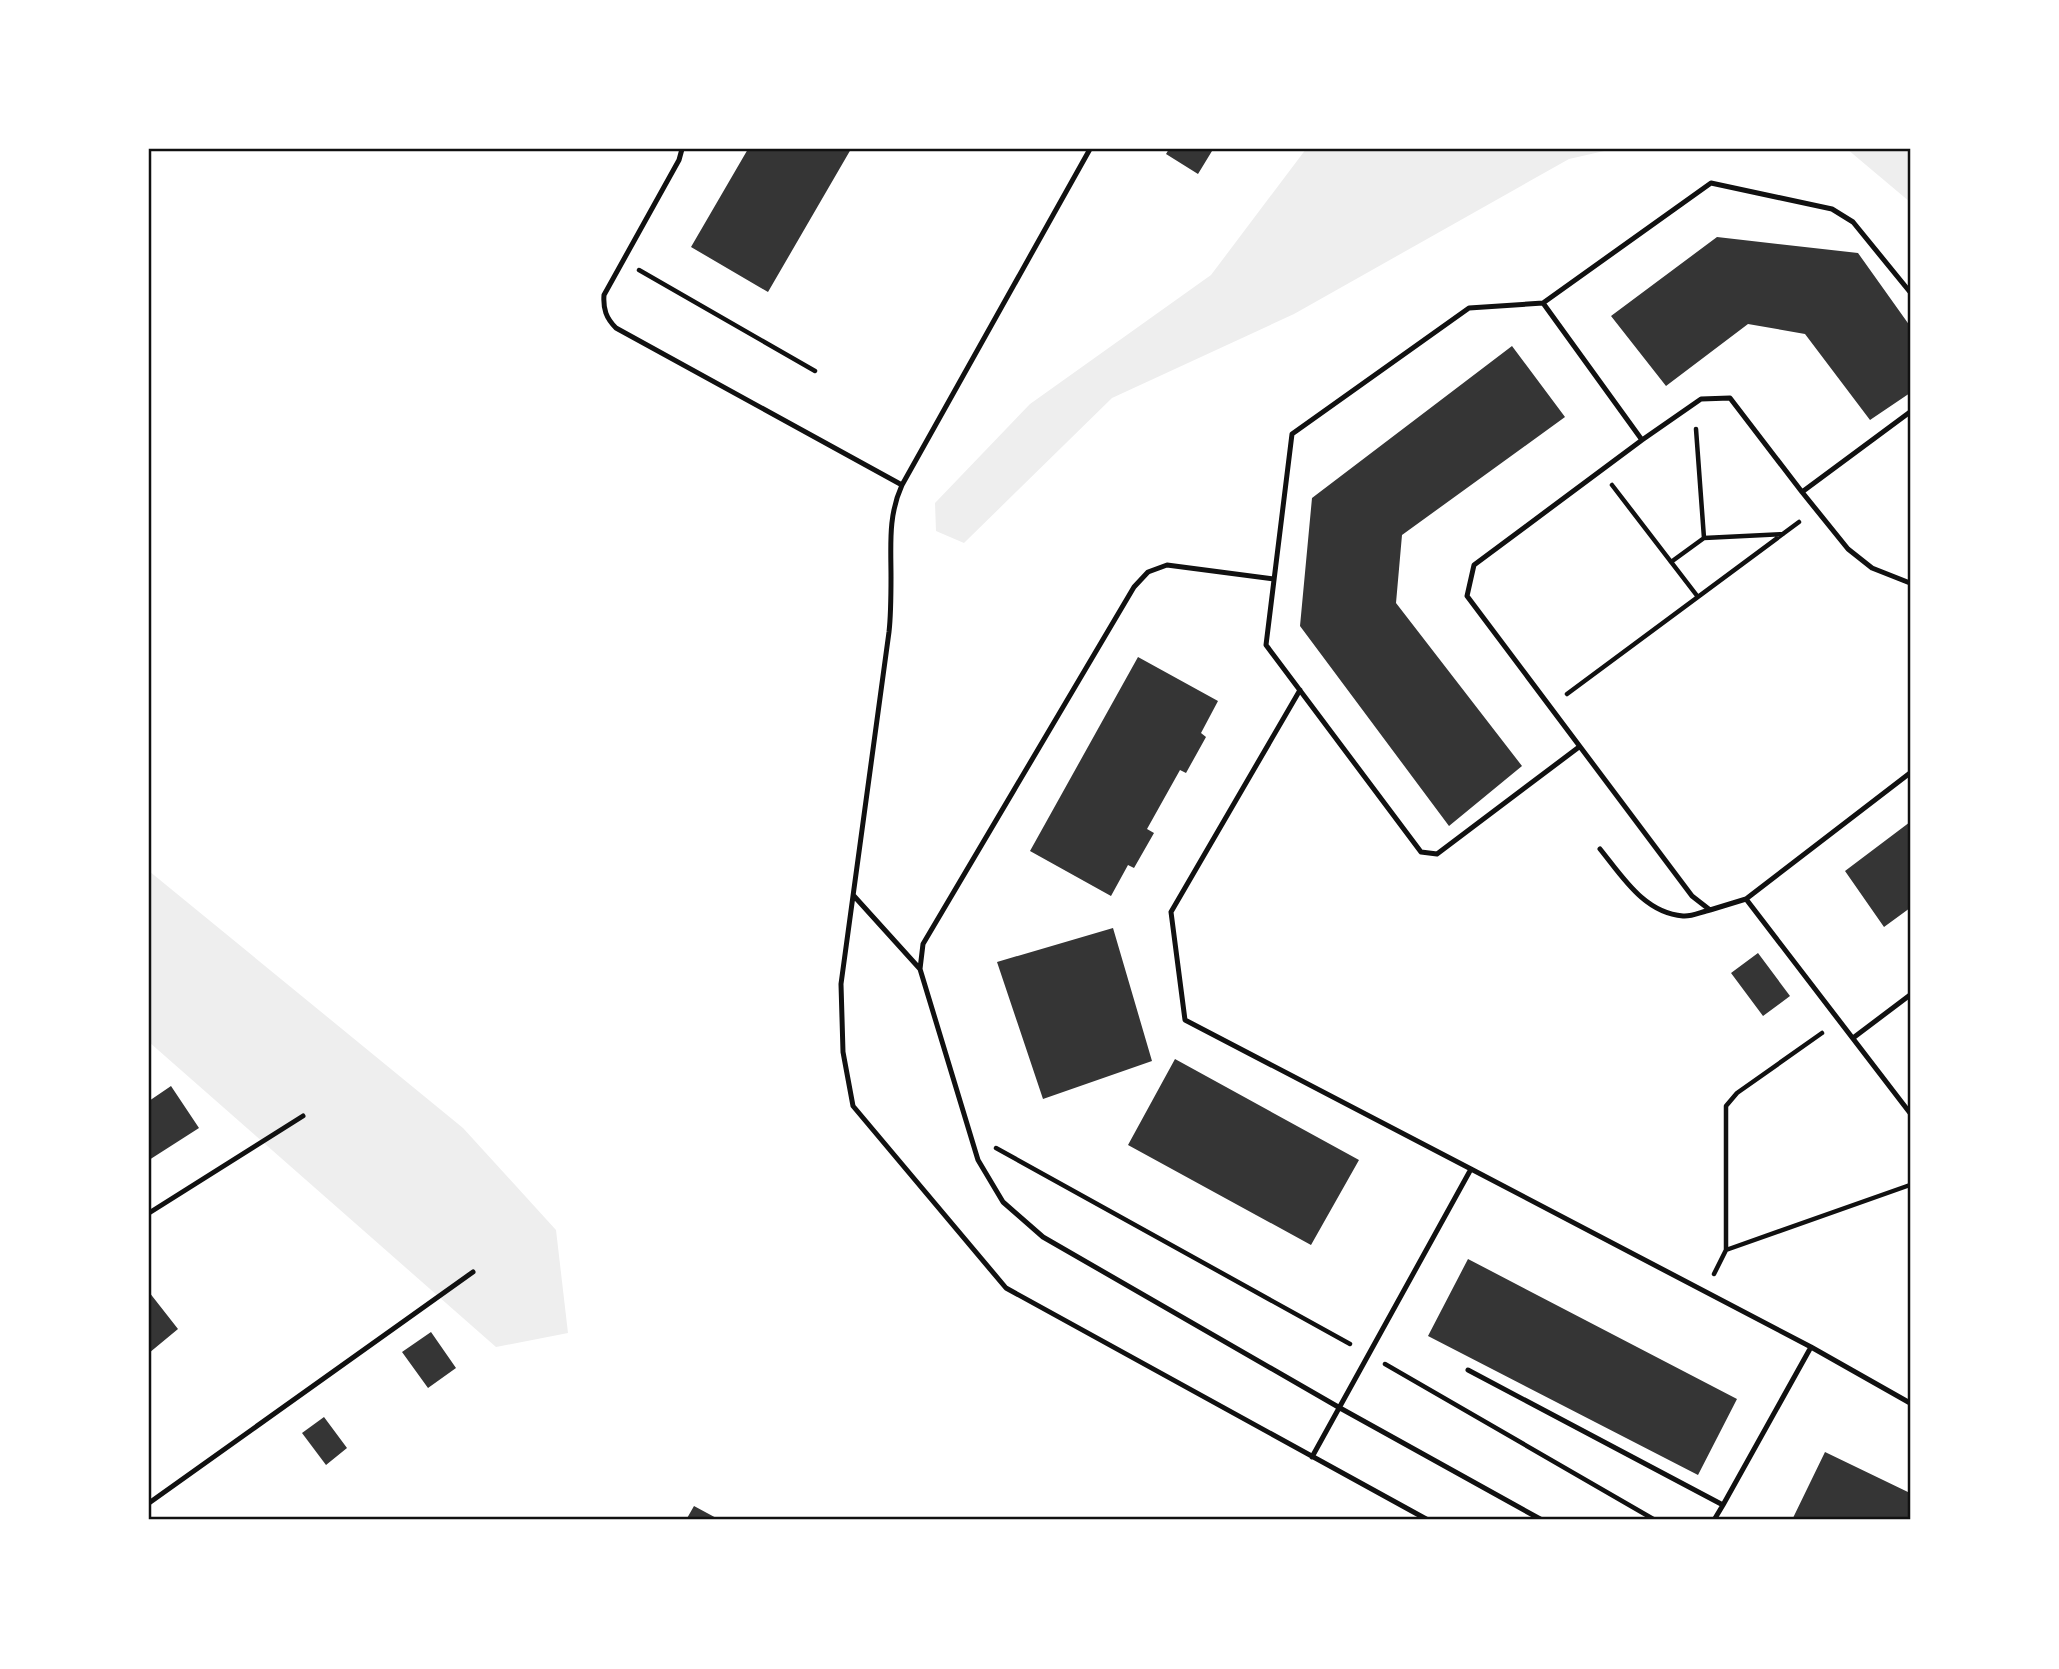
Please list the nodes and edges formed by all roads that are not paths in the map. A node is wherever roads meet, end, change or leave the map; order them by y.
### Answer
1 (682, 149) edge
2 (1090, 149) edge
3 (1910, 292) edge
4 (1543, 303) junction
5 (1910, 412) edge
6 (1642, 440) junction
7 (902, 485) junction
8 (1802, 492) junction
9 (1274, 579) junction
10 (1910, 583) edge
11 (1300, 690) junction
12 (1579, 747) junction
13 (1910, 773) edge
14 (1600, 849) dead end
15 (854, 896) junction
16 (1746, 899) junction
17 (1710, 910) junction
18 (920, 969) junction
19 (1910, 995) edge
20 (1853, 1038) junction
21 (1910, 1113) edge
22 (303, 1116) dead end
23 (1471, 1169) junction
24 (149, 1213) edge
25 (473, 1272) dead end
26 (1811, 1347) junction
27 (1468, 1370) dead end
28 (1910, 1403) edge
29 (1340, 1408) junction
30 (1312, 1457) junction
31 (149, 1503) edge
32 (1723, 1505) junction
33 (1428, 1520) edge
34 (1542, 1520) edge
35 (1714, 1520) edge

1 - 7 lane
2 - 7 lane
3 - 4 lane
4 - 6 lane
4 - 9 lane
5 - 8 lane
6 - 8 lane
6 - 12 lane
7 - 15 lane
8 - 10 lane
9 - 11 lane
9 - 18 lane
11 - 12 lane
11 - 23 lane
12 - 17 lane
13 - 16 lane
14 - 17 lane
15 - 18 lane
15 - 30 lane
16 - 17 lane
16 - 20 lane
18 - 29 lane
19 - 20 lane
20 - 21 lane
22 - 24 lane
23 - 26 lane
23 - 29 lane
25 - 31 lane
26 - 28 lane
26 - 32 lane
27 - 32 lane
29 - 30 lane
29 - 34 lane
30 - 33 lane
32 - 35 lane

